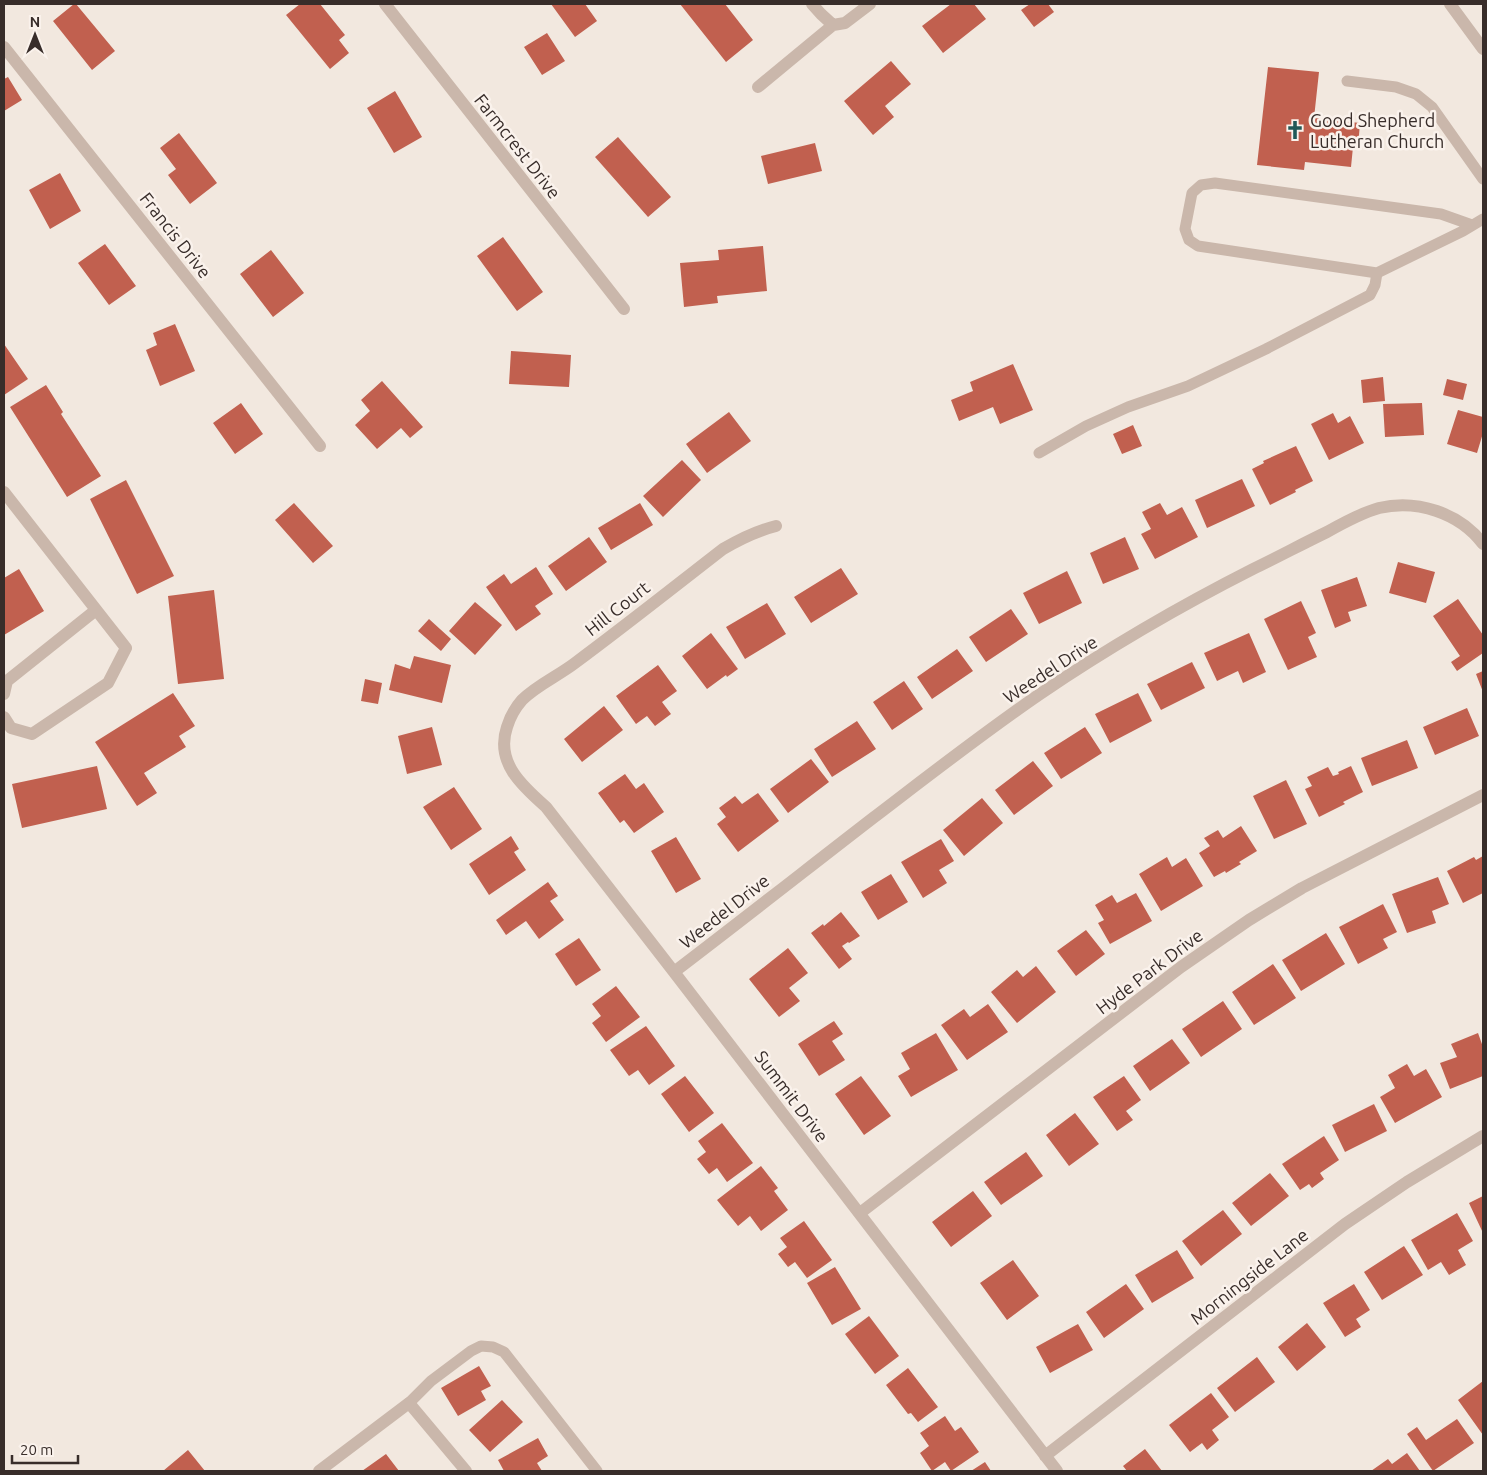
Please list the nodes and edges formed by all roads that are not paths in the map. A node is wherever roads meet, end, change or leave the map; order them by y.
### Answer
1 (385, 4) edge
2 (812, 4) edge
3 (870, 4) edge
4 (1450, 4) edge
5 (833, 25) junction
6 (4, 47) edge
7 (1483, 49) edge
8 (1348, 82) dead end
9 (758, 87) dead end
10 (1483, 179) edge
11 (1483, 218) edge
12 (1472, 225) junction
13 (1377, 273) junction
14 (624, 309) dead end
15 (320, 446) dead end
16 (1039, 453) dead end
17 (4, 492) edge
18 (776, 526) dead end
19 (1483, 544) edge
20 (96, 610) junction
21 (4, 694) edge
22 (4, 717) edge
23 (504, 742) joint
24 (1483, 795) edge
25 (674, 972) junction
26 (1483, 1136) edge
27 (860, 1213) junction
28 (410, 1403) junction
29 (1045, 1456) junction
30 (321, 1470) edge
31 (466, 1471) edge
32 (597, 1471) edge
33 (1057, 1471) edge

1 - 14 street, Farmcrest Drive
2 - 5 street
3 - 5 street
4 - 7 street
5 - 9 street
6 - 15 street, Francis Drive
8 - 10 lane
11 - 12 lane
12 - 13 lane
12 - 13 lane
13 - 16 lane
17 - 20 street
18 - 23 street, Hill Court
19 - 25 street, Weedel Drive
20 - 21 street
20 - 22 street
23 - 25 street, Summit Drive
24 - 27 street, Hyde Park Drive
25 - 27 street, Summit Drive
26 - 29 street, Morningside Lane
27 - 29 street, Summit Drive
28 - 30 street
28 - 31 street
28 - 32 lane
29 - 33 street, Summit Drive

